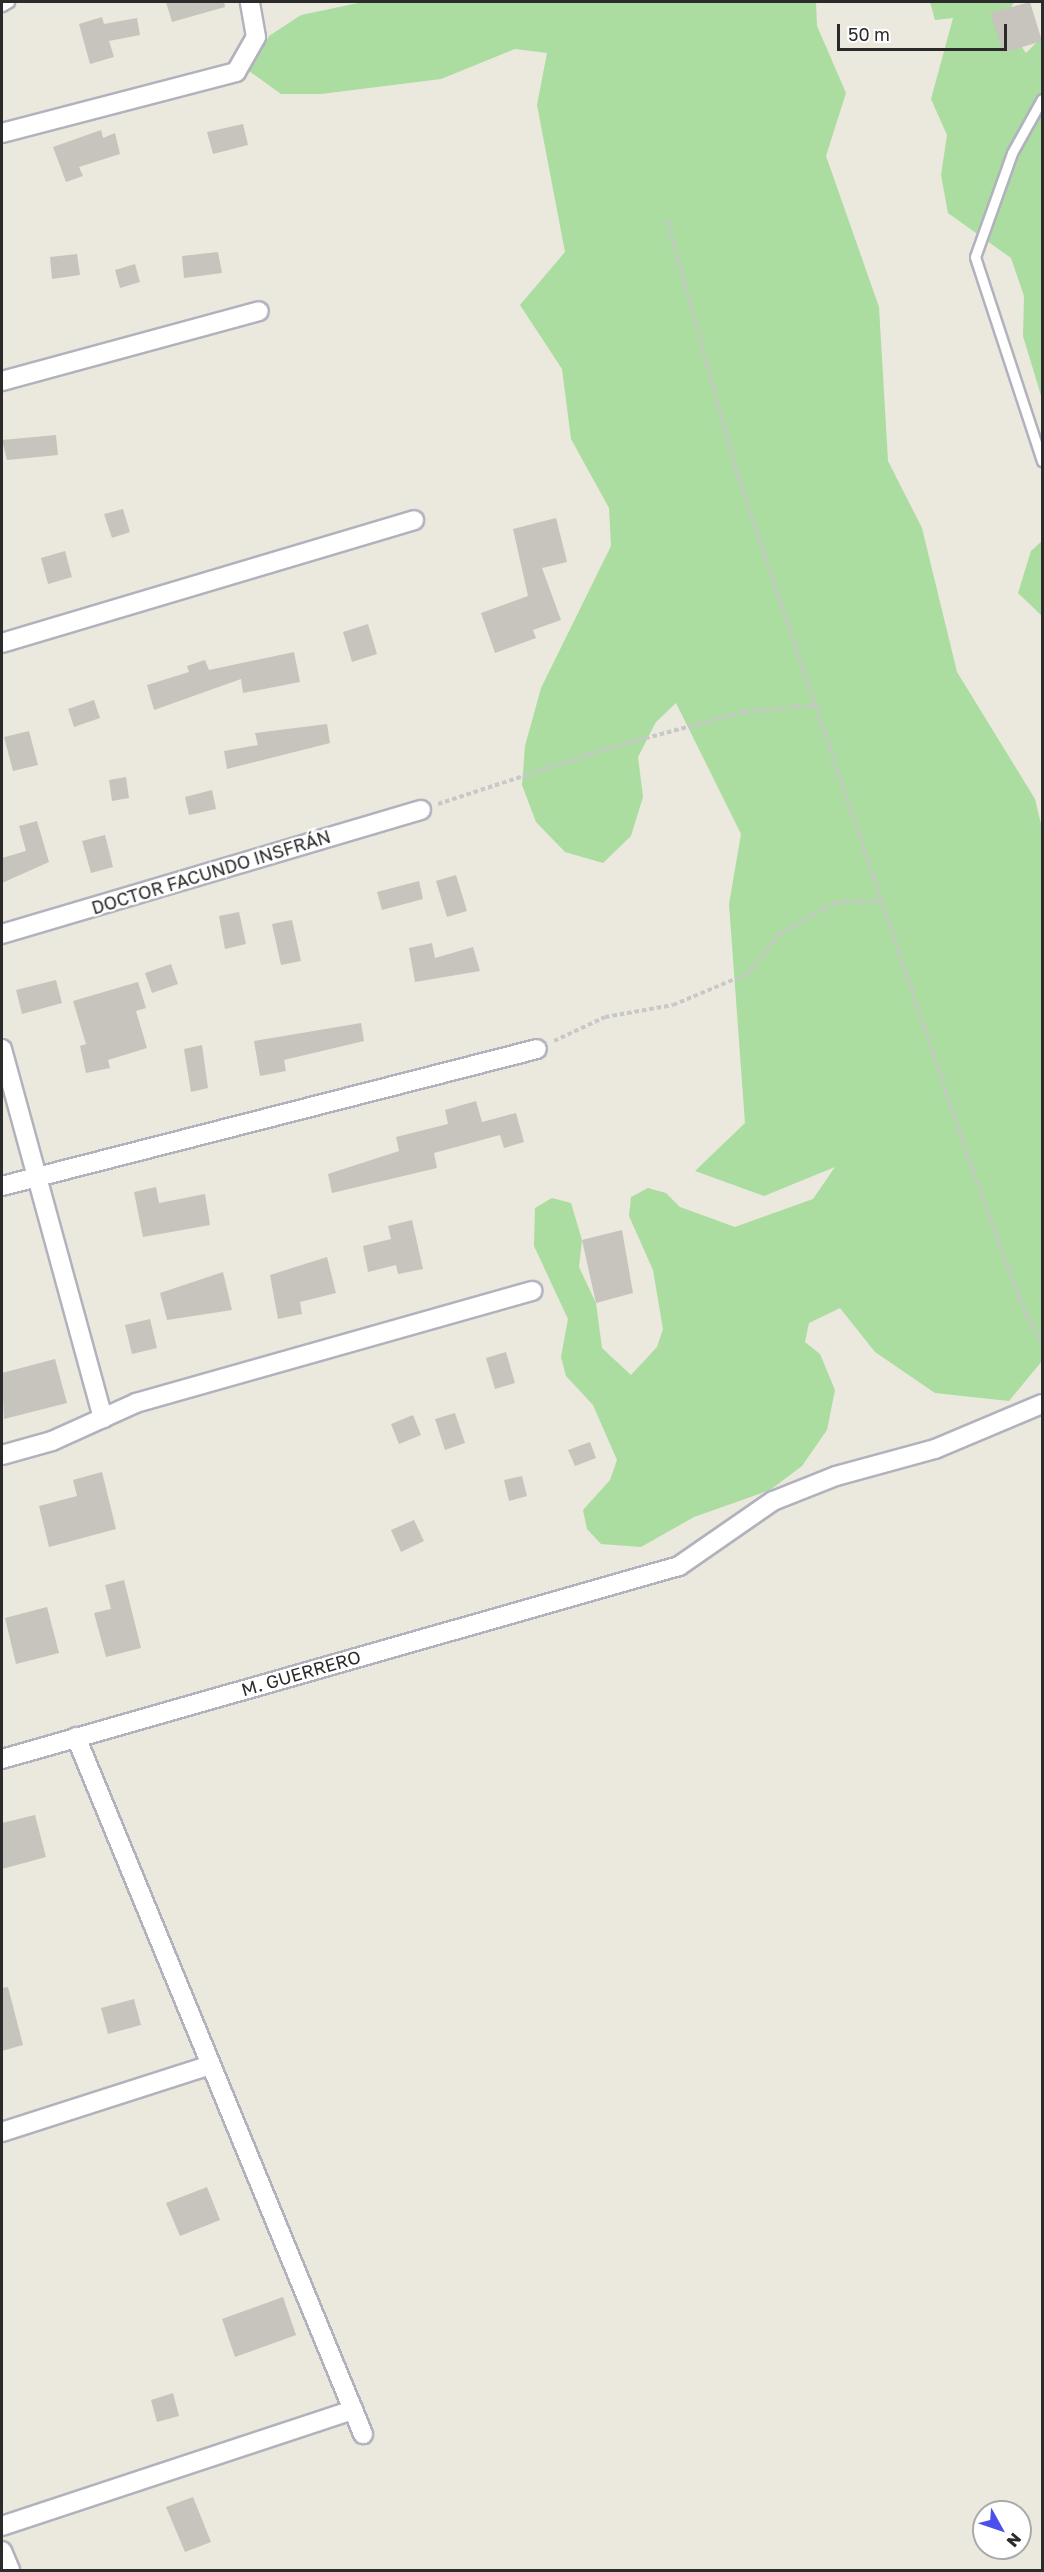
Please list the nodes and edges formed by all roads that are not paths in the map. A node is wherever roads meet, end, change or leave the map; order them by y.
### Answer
1 (9, 2) edge
2 (250, 2) edge
3 (2, 6) edge
4 (1042, 99) edge
5 (2, 133) edge
6 (259, 311) dead end
7 (2, 381) edge
8 (1042, 461) edge
9 (414, 520) dead end
10 (2, 643) edge
11 (421, 810) road end
12 (2, 934) edge
13 (537, 1048) road end
14 (2, 1049) edge
15 (36, 1177) junction
16 (2, 1186) edge
17 (533, 1291) dead end
18 (1042, 1404) edge
19 (103, 1418) junction
20 (2, 1455) edge
21 (76, 1737) junction
22 (2, 1759) edge
23 (211, 2065) junction
24 (2, 2132) edge
25 (353, 2410) junction
26 (363, 2434) dead end
27 (2, 2526) edge
28 (2, 2551) edge
29 (10, 2571) edge

1 - 3 lane
2 - 5 street
4 - 8 lane
6 - 7 street
9 - 10 street
11 - 12 street, DOCTOR FACUNDO INSFRÁN
13 - 15 street
14 - 15 street
15 - 16 street
15 - 19 street
17 - 19 street
18 - 21 street, M. GUERRERO
19 - 20 street
21 - 22 street, M. GUERRERO
21 - 23 street
23 - 24 street
23 - 25 street
25 - 26 street
25 - 27 street
28 - 29 street

